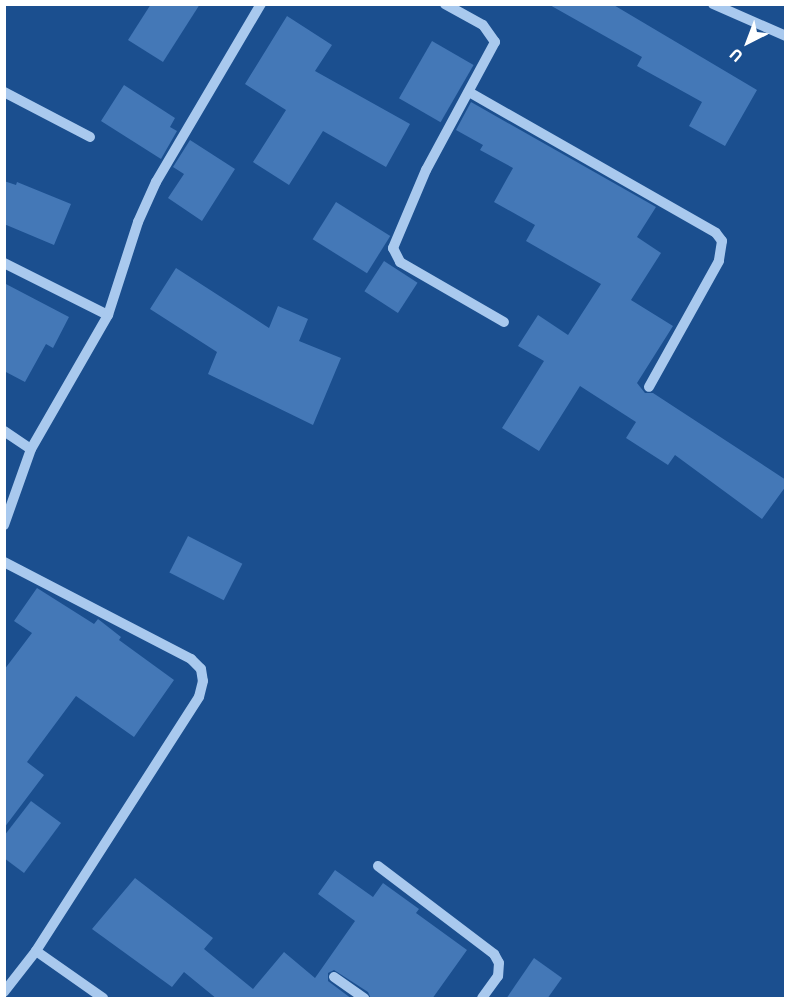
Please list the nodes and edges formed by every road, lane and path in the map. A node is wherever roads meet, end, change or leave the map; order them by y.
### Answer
1 (261, 4) edge
2 (445, 4) edge
3 (713, 4) edge
4 (786, 36) edge
5 (4, 92) edge
6 (469, 92) junction
7 (90, 137) dead end
8 (4, 263) edge
9 (108, 315) junction
10 (504, 322) dead end
11 (649, 387) dead end
12 (4, 431) edge
13 (31, 449) junction
14 (4, 525) edge
15 (4, 562) edge
16 (378, 866) dead end
17 (36, 951) junction
18 (334, 976) dead end
19 (4, 992) edge
20 (103, 999) edge
21 (364, 999) edge
22 (482, 999) edge

1 - 9 street
2 - 6 street
3 - 4 street
5 - 7 street
6 - 10 street
6 - 11 street
8 - 9 street
9 - 13 street
12 - 13 street
13 - 14 street
15 - 17 street
16 - 22 street
17 - 19 street
17 - 20 street
18 - 21 street

